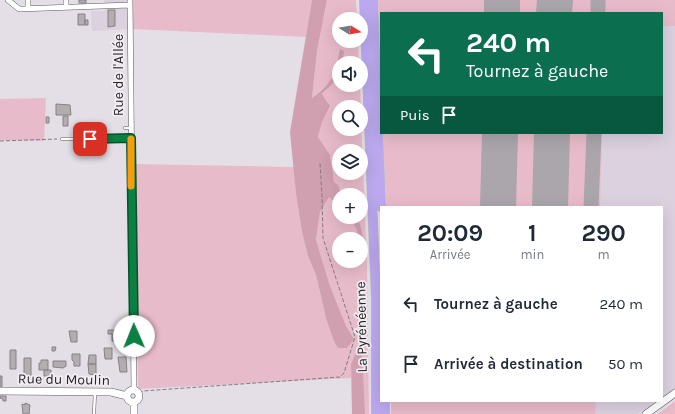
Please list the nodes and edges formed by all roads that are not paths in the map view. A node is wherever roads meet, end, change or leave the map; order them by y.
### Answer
1 (8, 0) edge
2 (28, 0) edge
3 (66, 0) edge
4 (364, 0) edge
5 (373, 0) edge
6 (130, 3) edge
7 (66, 7) junction
8 (28, 8) junction
9 (131, 138) junction
10 (62, 139) road end
11 (381, 206) edge
12 (0, 392) edge
13 (95, 392) junction
14 (136, 392) junction
15 (675, 393) edge
16 (127, 396) junction
17 (134, 402) junction
18 (385, 402) edge
19 (663, 402) edge
20 (663, 402) edge
21 (94, 414) edge
22 (134, 414) edge
23 (376, 414) edge
24 (385, 414) edge
25 (646, 414) edge

1 - 8 street
2 - 8 street
3 - 7 street
4 - 23 highway, La Pyrénéenne
5 - 11 highway
6 - 7 street
6 - 9 street, Rue de l'Allée
7 - 8 street
9 - 10 lane
9 - 14 street, Rue de l'Allée
12 - 13 street, Rue du Moulin
13 - 16 street, Rue du Moulin
13 - 21 lane
14 - 16 street
14 - 17 street
15 - 20 street
16 - 17 street
17 - 22 street
18 - 24 highway
19 - 25 street

